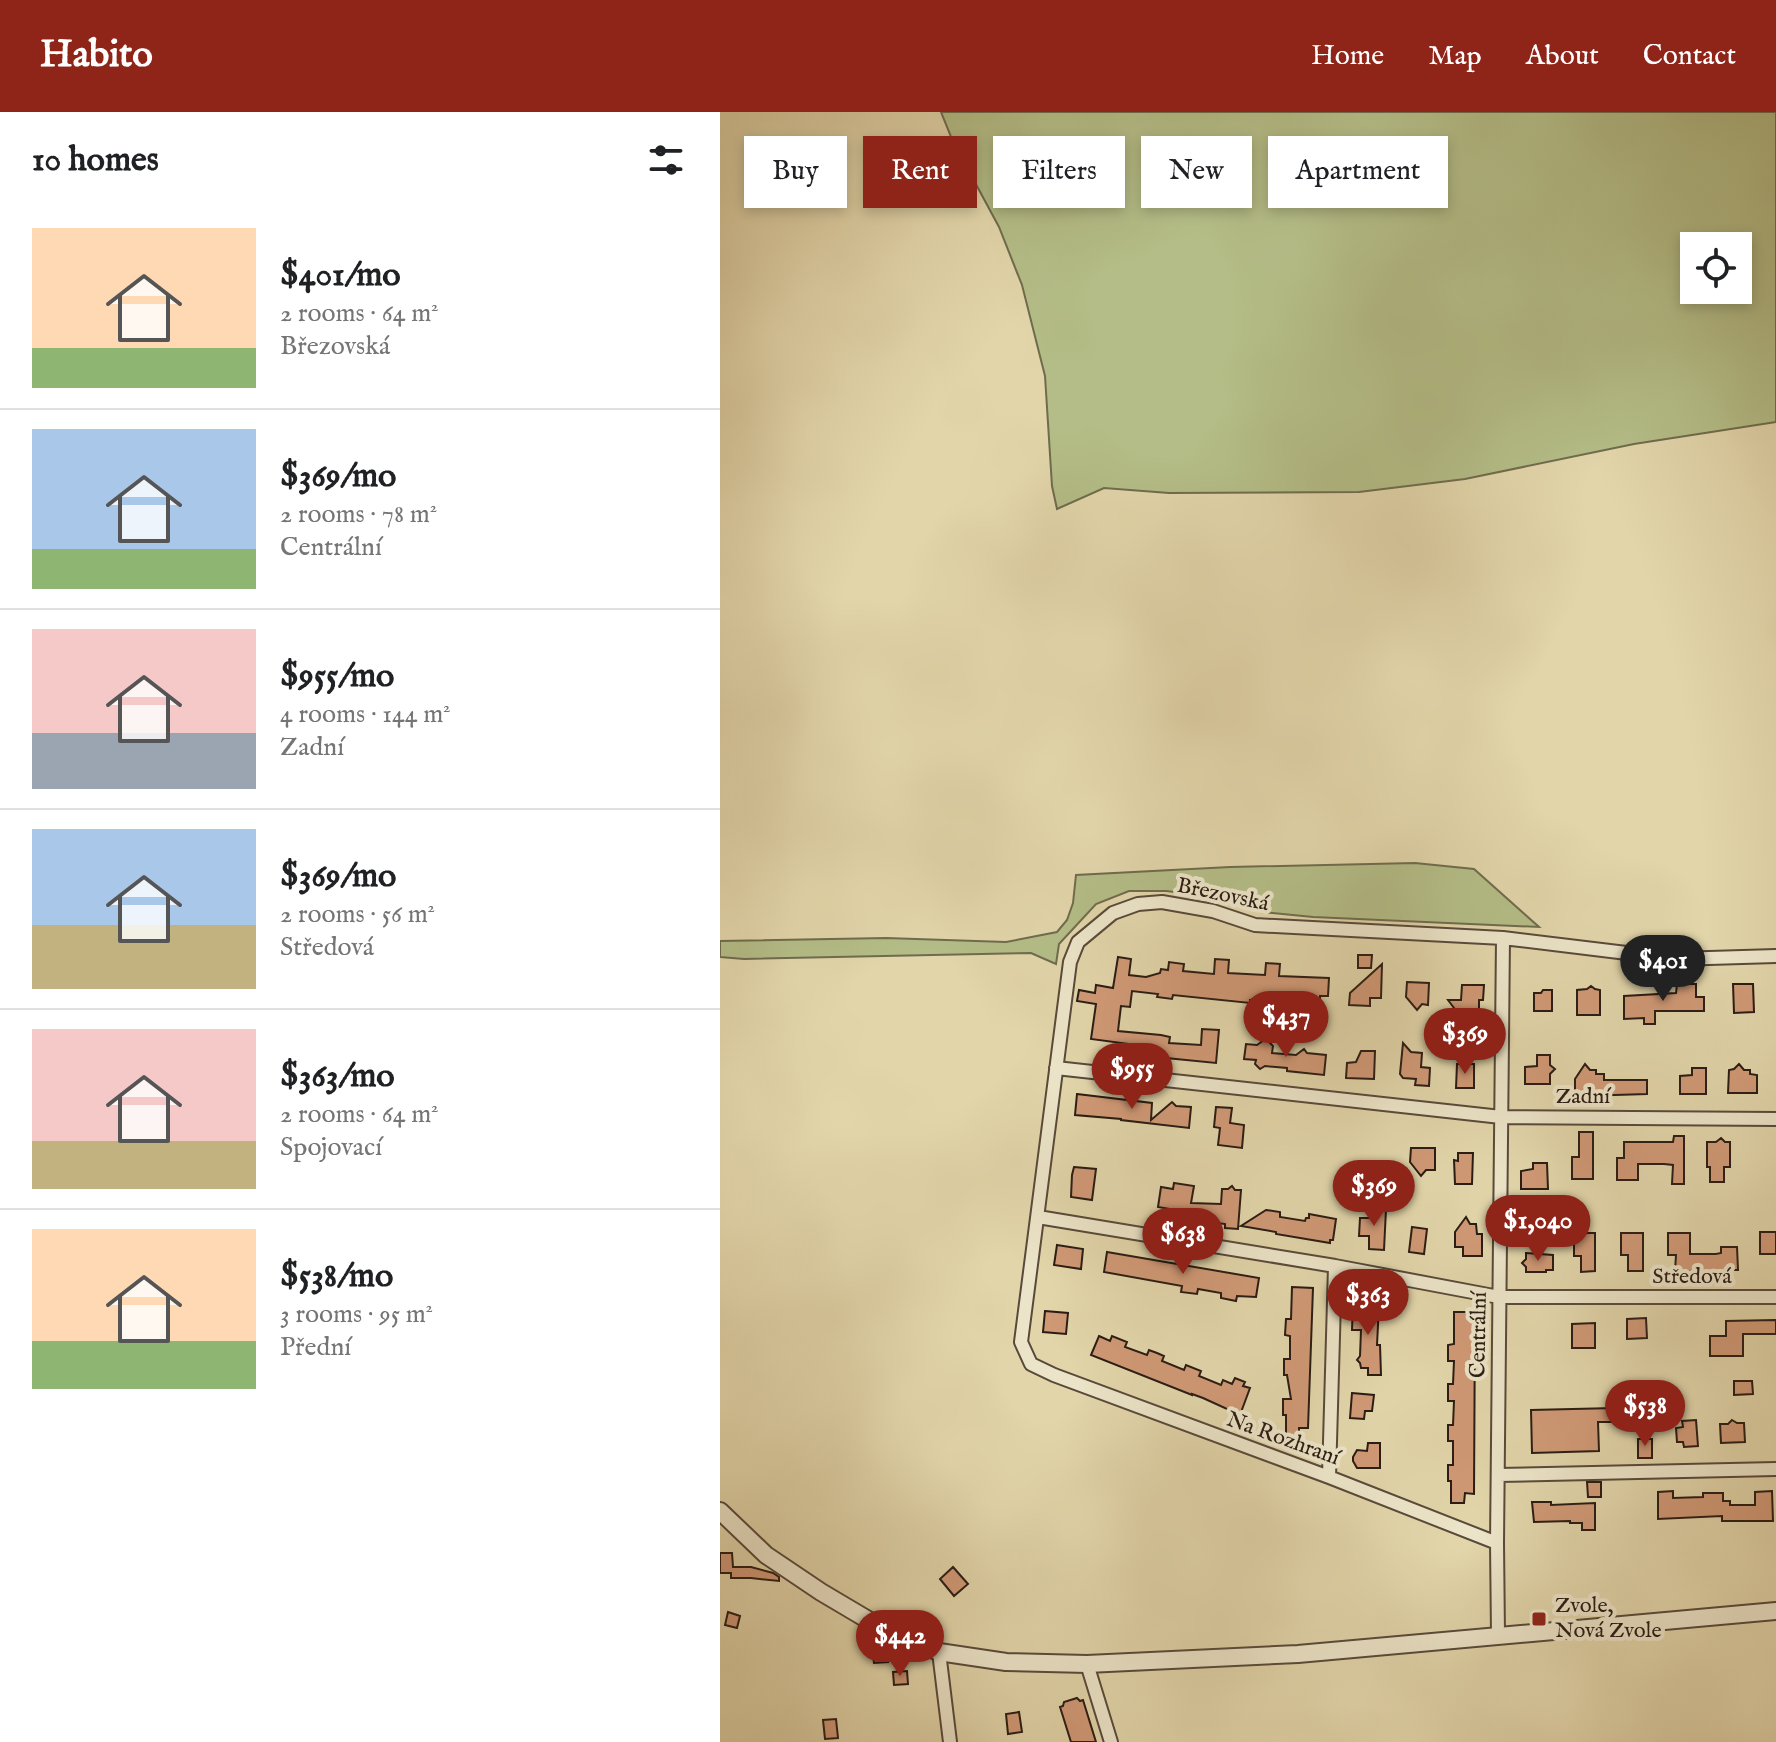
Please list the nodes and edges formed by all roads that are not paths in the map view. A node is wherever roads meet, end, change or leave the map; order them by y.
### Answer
1 (1503, 938) junction
2 (1776, 956) edge
3 (1056, 1068) junction
4 (1501, 1117) junction
5 (1776, 1119) edge
6 (1038, 1217) junction
7 (1335, 1266) junction
8 (1499, 1297) junction
9 (1776, 1297) edge
10 (1054, 1375) joint
11 (1776, 1469) edge
12 (1498, 1475) junction
13 (1329, 1477) junction
14 (720, 1511) edge
15 (1497, 1543) junction
16 (1776, 1611) edge
17 (1498, 1635) junction
18 (939, 1652) junction
19 (1087, 1664) junction
20 (950, 1742) edge
21 (1111, 1742) edge

1 - 2 street, Březovská
1 - 3 street, Březovská
1 - 4 street, Centrální
3 - 4 street, Zadní
3 - 6 street, Březovská
4 - 5 street, Zadní
4 - 8 street, Centrální
6 - 7 street, Středová
6 - 10 street, Březovská
7 - 8 street, Středová
7 - 13 street
8 - 9 street, Středová
8 - 12 street, Centrální
10 - 13 street, Na Rozhraní
11 - 12 street
12 - 15 street, Centrální
13 - 15 street, Na Rozhraní
14 - 18 street
15 - 17 street, Centrální
16 - 17 street
17 - 19 street
18 - 19 street
18 - 20 street
19 - 21 street

